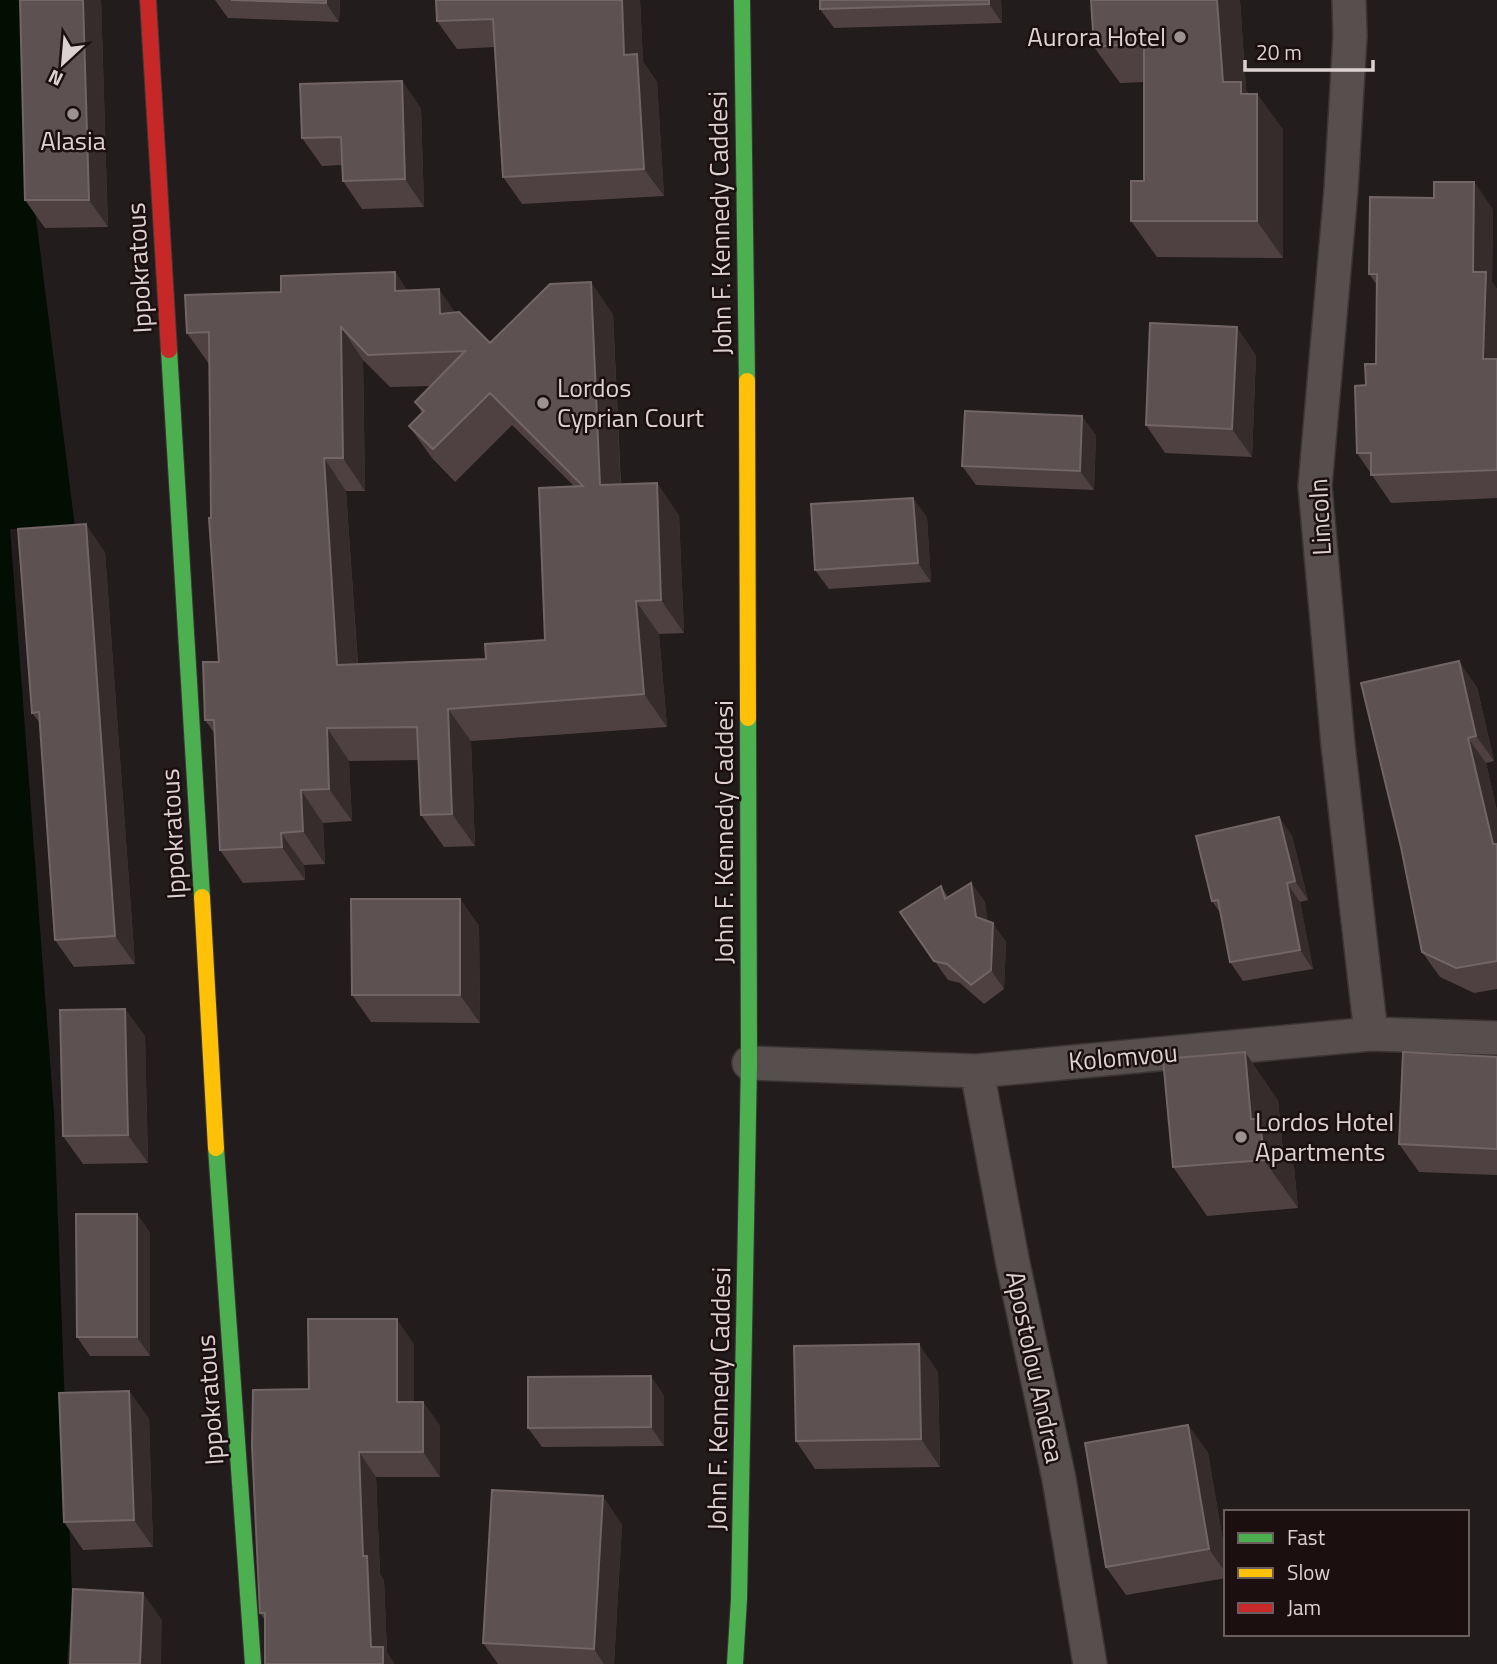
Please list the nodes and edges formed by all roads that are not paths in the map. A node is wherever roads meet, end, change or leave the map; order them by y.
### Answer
1 (148, 0) edge
2 (742, 0) edge
3 (1349, 0) edge
4 (1371, 1034) junction
5 (1497, 1038) edge
6 (749, 1063) junction
7 (977, 1071) junction
8 (253, 1664) edge
9 (735, 1664) edge
10 (1090, 1664) edge

1 - 8 street, Ippokratous
2 - 6 street, John F. Kennedy Caddesi
3 - 4 street, Lincoln
4 - 5 street, Kolomvou
4 - 7 street, Kolomvou
6 - 7 street, Kolomvou
6 - 9 street, John F. Kennedy Caddesi
7 - 10 street, Apostolou Andrea

